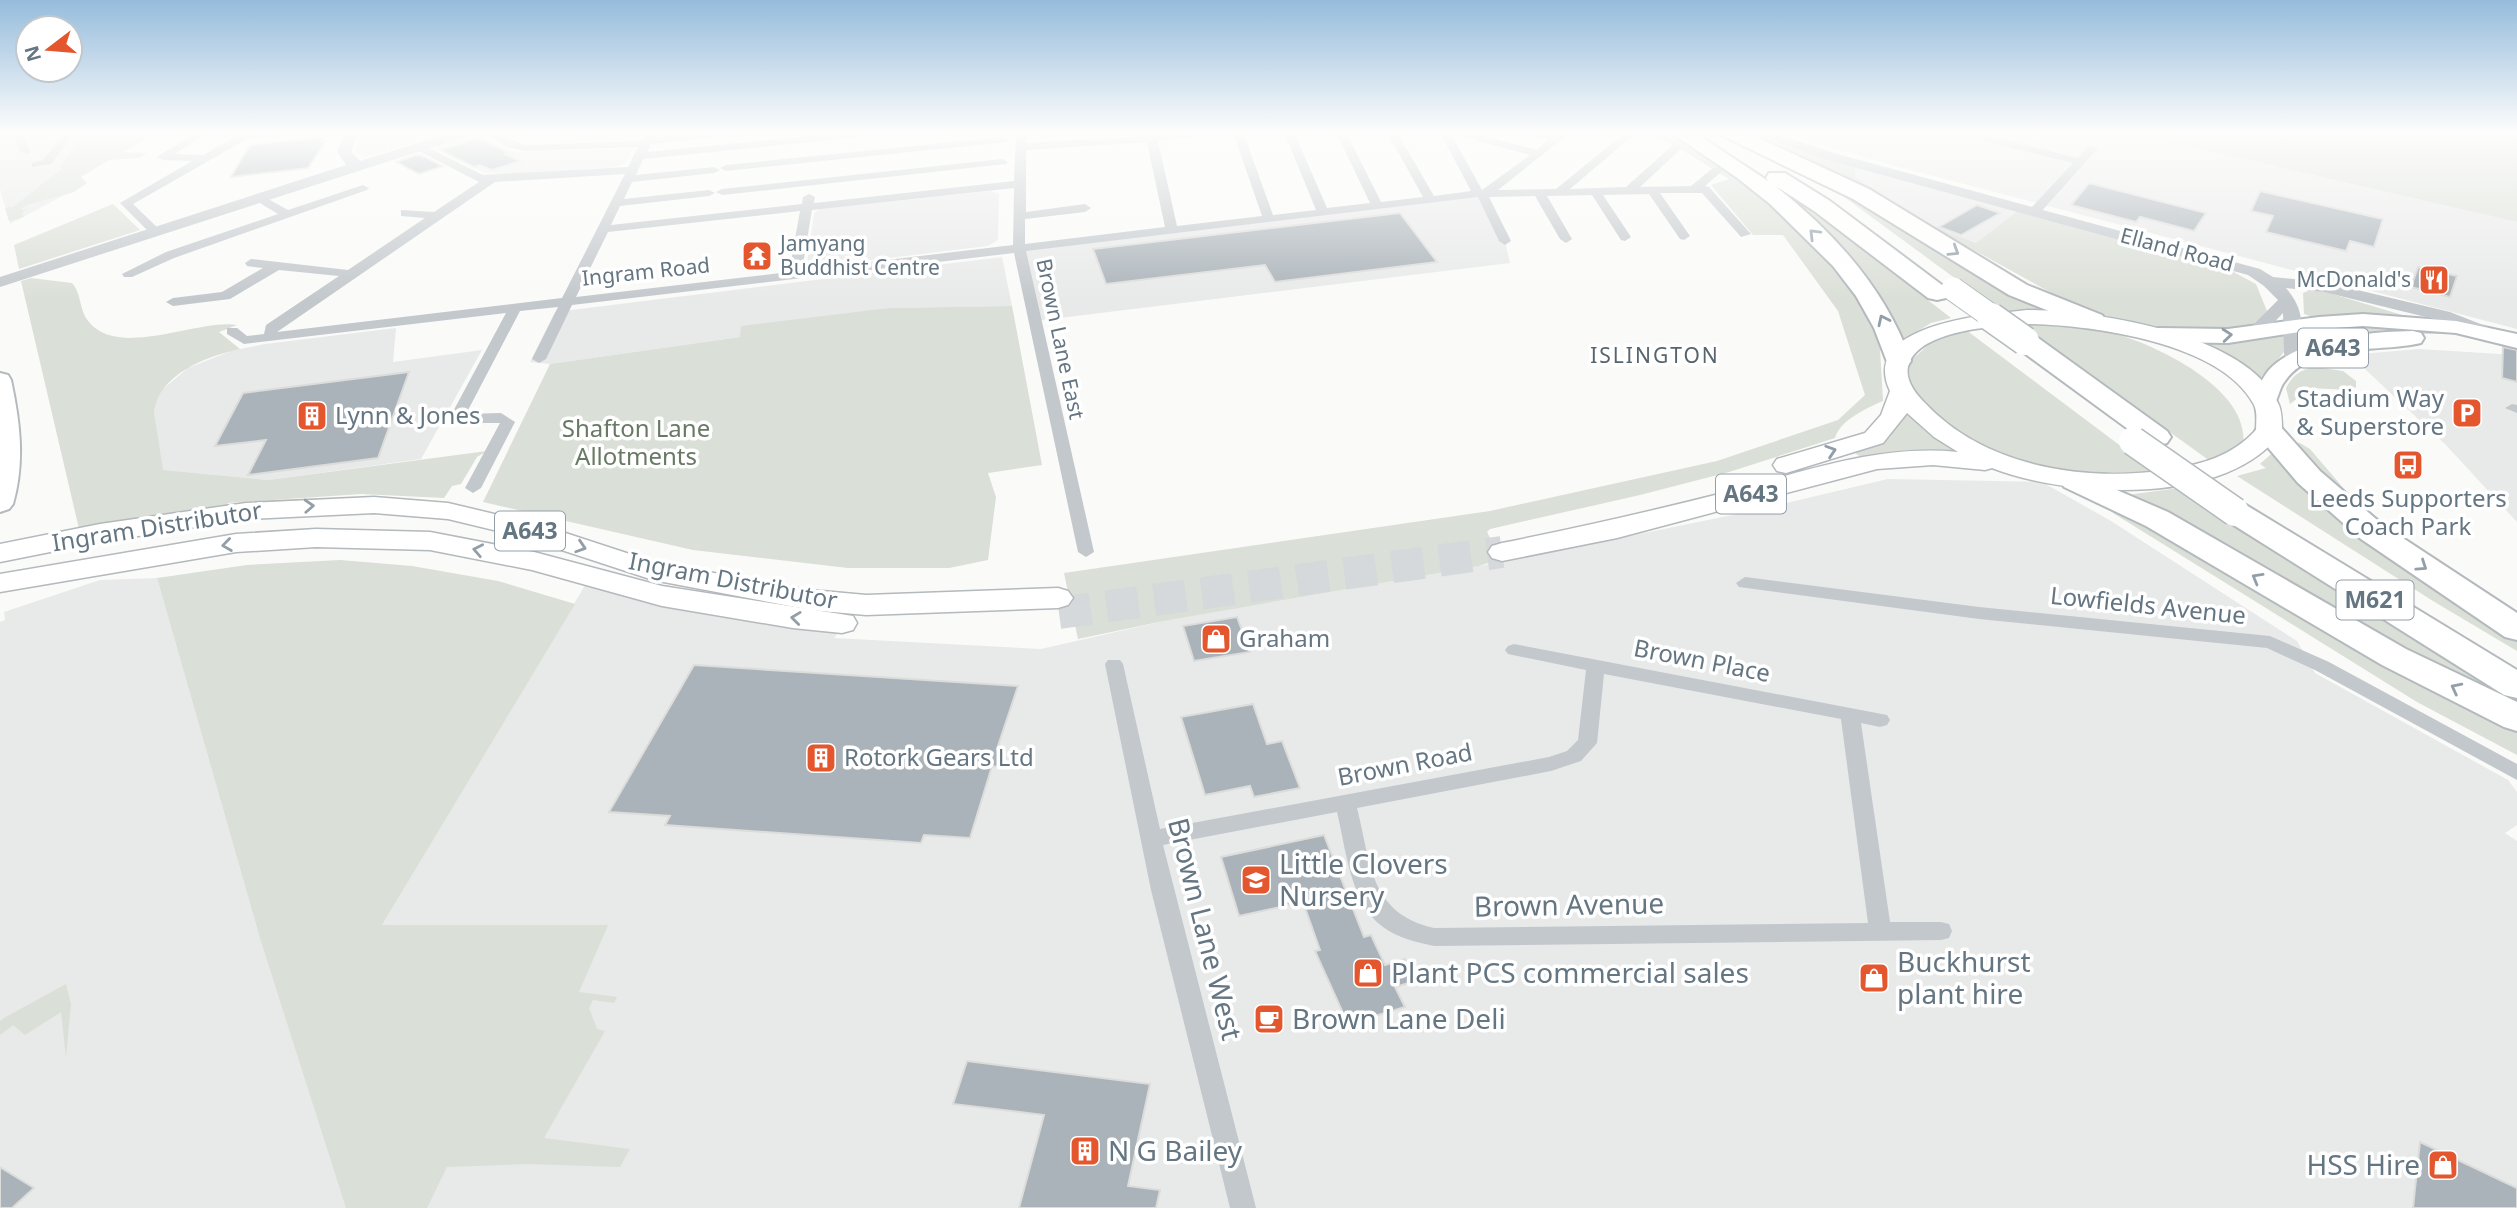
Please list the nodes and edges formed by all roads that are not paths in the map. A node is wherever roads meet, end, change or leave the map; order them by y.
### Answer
1 (151, 188) edge
2 (289, 188) edge
3 (362, 188) edge
4 (477, 188) edge
5 (623, 188) edge
6 (751, 188) edge
7 (811, 188) edge
8 (978, 188) edge
9 (1018, 188) edge
10 (1159, 188) edge
11 (1258, 188) edge
12 (1313, 188) edge
13 (1368, 188) edge
14 (1424, 188) edge
15 (1479, 188) edge
16 (1490, 188) edge
17 (1564, 188) edge
18 (1632, 188) edge
19 (1765, 188) edge
20 (1793, 188) edge
21 (1815, 188) edge
22 (1849, 188) edge
23 (1952, 188) edge
24 (2056, 188) edge
25 (1694, 189) joint
26 (1651, 190) junction
27 (1595, 191) junction
28 (1629, 191) junction
29 (1559, 192) junction
30 (1539, 193) junction
31 (1482, 194) junction
32 (259, 198) junction
33 (1431, 200) junction
34 (616, 203) junction
35 (1377, 206) junction
36 (807, 207) junction
37 (1085, 208) dead end
38 (2035, 211) junction
39 (405, 213) dead end
40 (1323, 213) junction
41 (287, 214) junction
42 (436, 216) junction
43 (1019, 216) junction
44 (1269, 219) junction
45 (604, 229) junction
46 (155, 231) junction
47 (1172, 231) junction
48 (1745, 234) dead end
49 (1684, 236) dead end
50 (1625, 237) dead end
51 (1566, 239) dead end
52 (1505, 241) dead end
53 (1019, 249) junction
54 (170, 254) junction
55 (190, 257) dead end
56 (251, 263) dead end
57 (275, 265) junction
58 (128, 274) dead end
59 (351, 274) junction
60 (794, 277) junction
61 (0, 282) edge
62 (2272, 282) junction
63 (1945, 291) junction
64 (2287, 301) junction
65 (173, 302) dead end
66 (566, 303) junction
67 (515, 309) junction
68 (2094, 320) junction
69 (2294, 326) junction
70 (232, 331) dead end
71 (2256, 331) junction
72 (2482, 331) junction
73 (2159, 335) junction
74 (270, 337) junction
75 (2517, 341) edge
76 (2517, 346) edge
77 (539, 359) dead end
78 (1898, 361) junction
79 (2295, 362) junction
80 (0, 380) edge
81 (1900, 393) junction
82 (2265, 401) junction
83 (2266, 434) junction
84 (2003, 463) junction
85 (2075, 481) junction
86 (1787, 485) junction
87 (473, 488) dead end
88 (0, 504) edge
89 (2246, 508) junction
90 (2194, 541) junction
91 (1086, 552) dead end
92 (0, 553) edge
93 (0, 583) edge
94 (1745, 583) dead end
95 (2517, 629) edge
96 (1514, 650) dead end
97 (1114, 664) dead end
98 (1596, 666) junction
99 (2517, 666) edge
100 (2517, 686) edge
101 (1850, 714) junction
102 (2517, 718) edge
103 (1880, 720) dead end
104 (2517, 773) edge
105 (1345, 803) junction
106 (1151, 839) junction
107 (1880, 930) junction
108 (1941, 931) dead end
109 (1243, 1208) edge

1 - 46 street
2 - 32 street
3 - 41 street
4 - 42 street
5 - 34 street
6 - 34 street
7 - 36 street
8 - 36 street
9 - 43 street, Brown Lane East
10 - 47 street
11 - 44 street
12 - 40 street
13 - 35 street
14 - 33 street
15 - 31 street
16 - 31 street
17 - 29 street
18 - 28 street
78 -> 19 highway
20 - 63 highway, M621
21 - 63 highway, M621
22 -> 68 highway
23 - 38 street, Elland Road
24 - 38 street
25 - 26 street, Ingram Road
25 - 48 street
26 - 28 street, Ingram Road
26 - 49 street
27 - 28 street, Ingram Road
27 - 29 street, Ingram Road
27 - 50 street
29 - 30 street, Ingram Road
30 - 31 street, Ingram Road
30 - 51 street
31 - 33 street, Ingram Road
31 - 52 street
32 - 41 street
32 - 46 street
33 - 35 street, Ingram Road
34 - 45 street
35 - 40 street, Ingram Road
36 - 45 street
36 - 60 street
37 - 43 street
38 - 62 street, Elland Road
39 - 42 street
40 - 44 street, Ingram Road
41 - 54 street
42 - 59 street
43 - 53 street, Brown Lane East
44 - 47 street, Ingram Road
45 - 66 street
46 - 61 street
47 - 53 street, Ingram Road
53 - 60 street, Ingram Road
53 - 91 street, Brown Lane East
54 - 55 street
54 - 58 street
56 - 57 street
57 - 59 street
57 - 65 street
59 - 74 street
60 - 66 street, Ingram Road
62 - 64 street, Elland Road
62 - 72 street, Elland Road
63 - 89 highway, M621, bridge
64 - 69 street, Elland Road
64 - 71 street
66 - 67 street, Ingram Road
66 - 77 street
67 - 74 street, Ingram Road
67 - 87 street
68 - 73 highway
68 - 78 highway
68 - 83 highway
69 - 71 main road, Elland Road / A643
69 - 72 main road, Elland Road / A643
69 - 79 street, Elland Road
70 - 74 street, Ingram Road
73 -> 71 main road, Elland Road / A643
72 - 75 main road, Elland Road / A643
73 - 82 highway
76 - 79 main road, A643
78 - 81 highway
79 - 82 main road, A643
80 - 88 main road
81 - 84 highway
86 -> 81 highway, A643
82 - 83 highway
83 - 85 highway
83 -> 95 highway
84 - 85 highway
84 - 86 highway, A643
85 - 90 highway
86 - 90 highway
89 - 99 highway, M621
89 - 100 highway, M621
102 -> 90 highway
92 -> 93 highway, Ingram Distributor / A643
94 - 104 street, Lowfields Avenue
96 - 98 street, Brown Place
97 - 106 street, Brown Lane West
98 - 101 street, Brown Place
98 - 105 street, Brown Road
101 - 103 street, Brown Place
101 - 107 street
105 - 106 street, Brown Road
105 - 107 street, Brown Avenue
106 - 109 street, Brown Lane West
107 - 108 street, Brown Avenue

